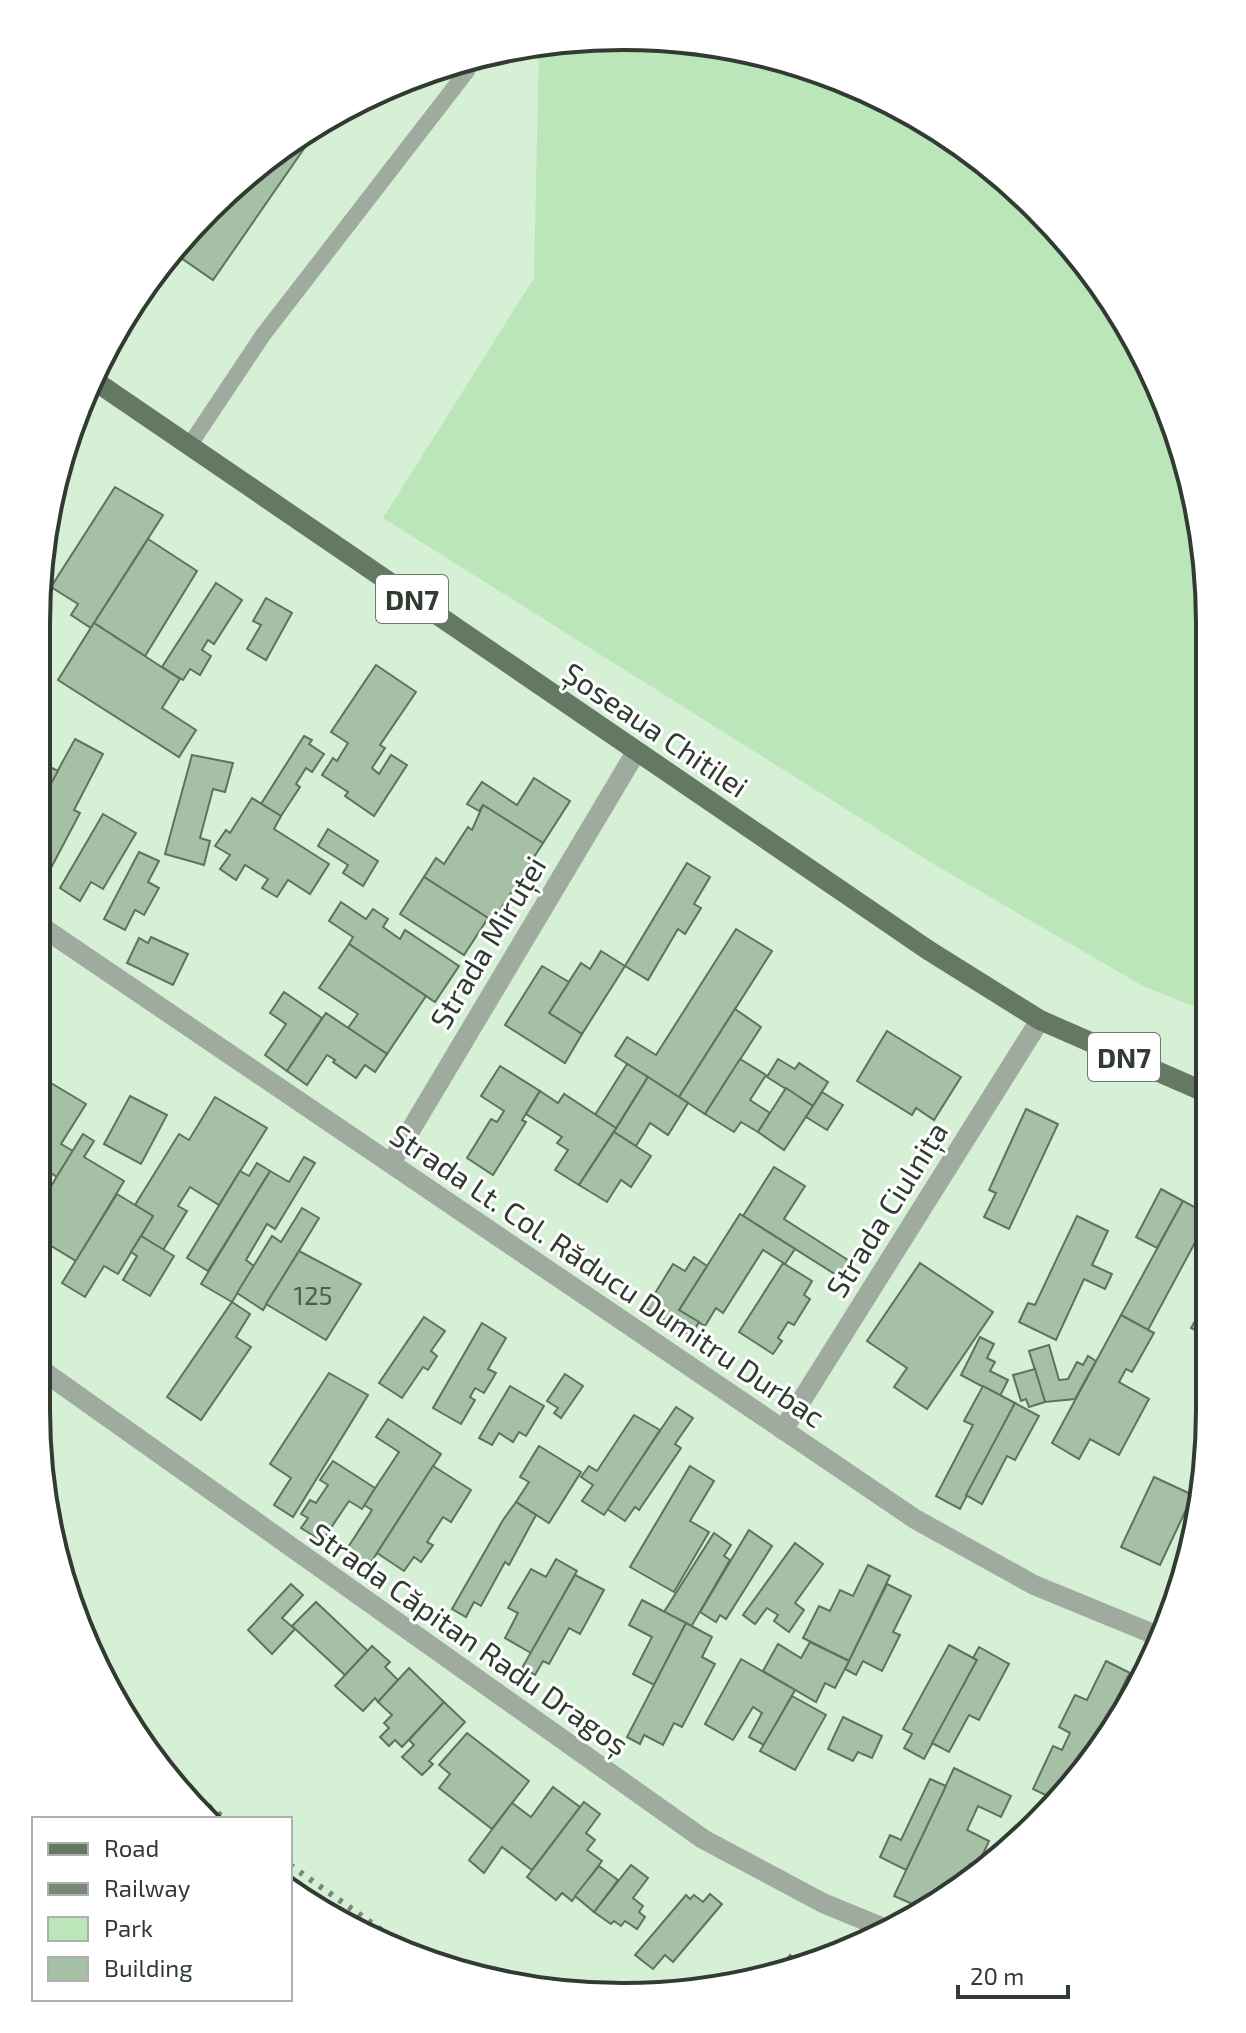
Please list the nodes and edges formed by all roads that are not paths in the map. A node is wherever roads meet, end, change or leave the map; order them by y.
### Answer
1 (466, 73) edge
2 (102, 386) edge
3 (189, 446) junction
4 (636, 752) junction
5 (50, 932) edge
6 (1040, 1020) junction
7 (1196, 1088) edge
8 (391, 1163) junction
9 (50, 1376) edge
10 (783, 1430) junction
11 (1150, 1633) edge
12 (875, 1924) edge

1 - 3 lane
2 - 3 main road, Șoseaua Chitilei / DN7
3 - 4 main road, Șoseaua Chitilei / DN7
4 - 6 main road, Șoseaua Chitilei / DN7
4 - 8 street, Strada Miruței
5 - 8 street, Strada Lt. Col. Răducu Dumitru Durbac
6 - 7 main road, Șoseaua Chitilei / DN7
6 - 10 street, Strada Ciulnița
8 - 10 street, Strada Lt. Col. Răducu Dumitru Durbac
9 - 12 street, Strada Căpitan Radu Dragoș
10 - 11 street, Strada Lt. Col. Răducu Dumitru Durbac

